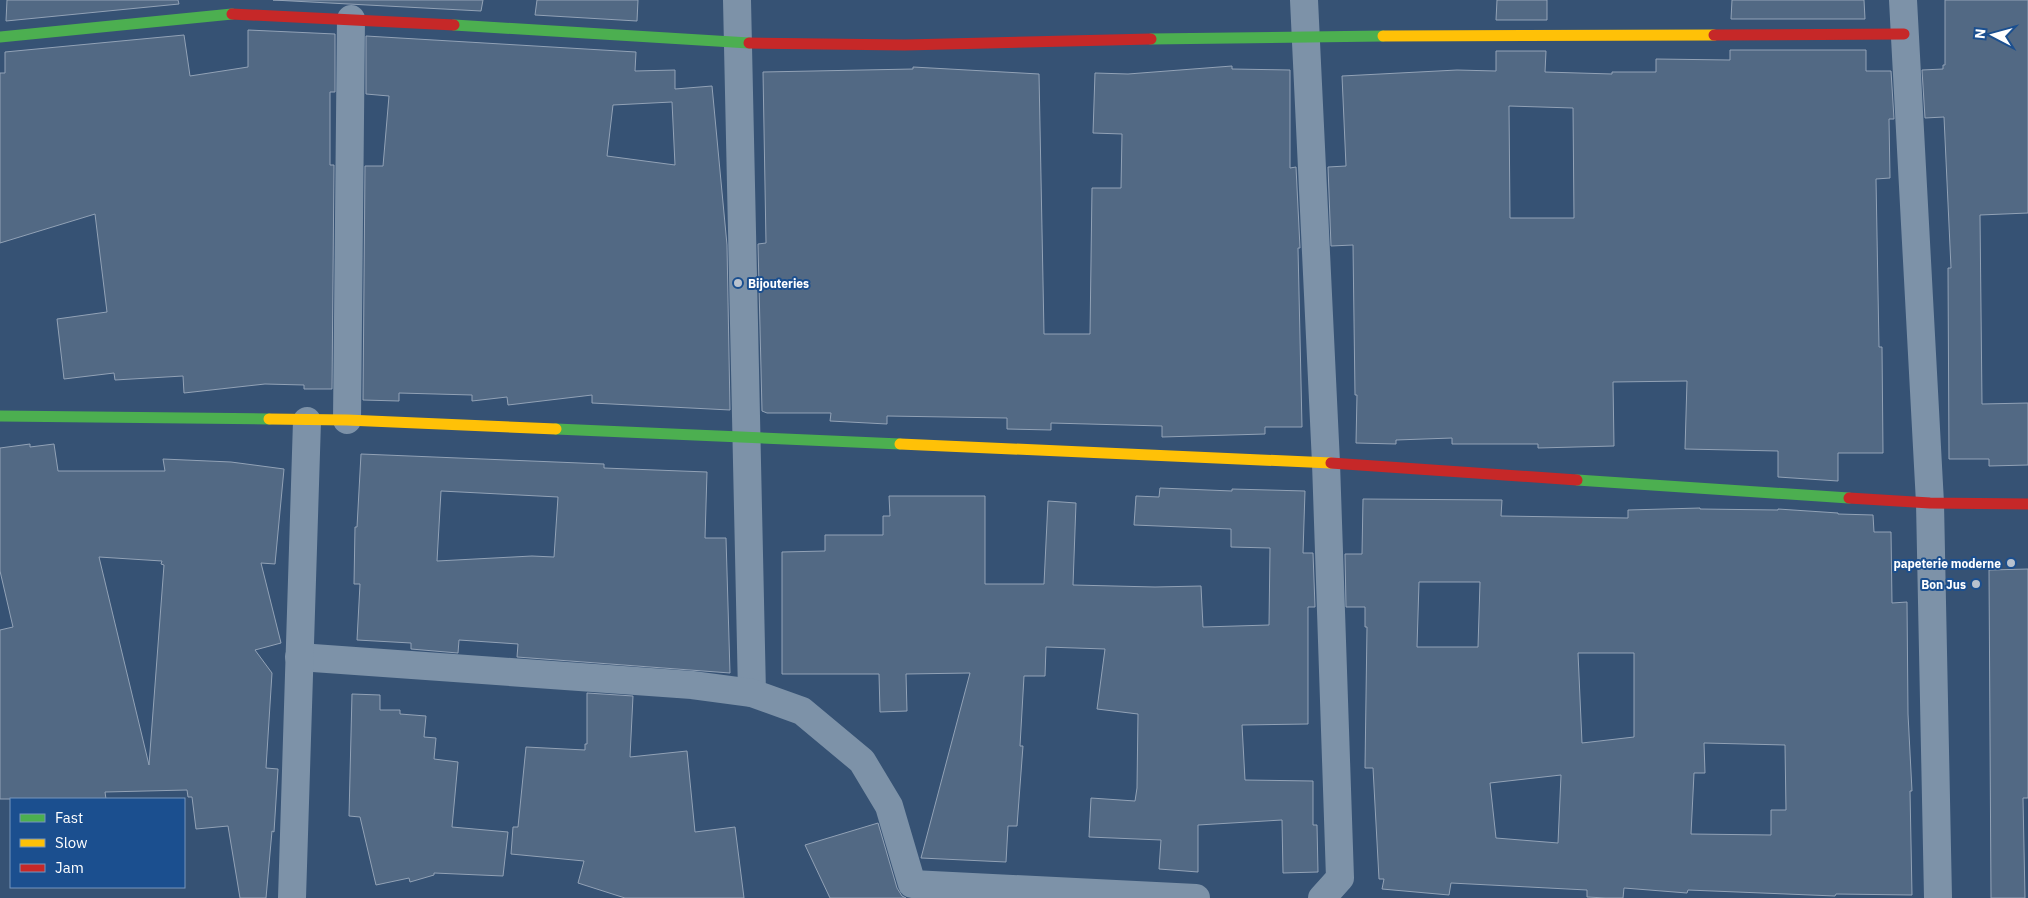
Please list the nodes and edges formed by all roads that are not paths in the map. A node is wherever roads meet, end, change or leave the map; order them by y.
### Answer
1 (737, 0) edge
2 (1304, 0) edge
3 (1903, 0) edge
4 (351, 19) junction
5 (1904, 34) junction
6 (1306, 36) junction
7 (0, 37) edge
8 (738, 43) junction
9 (0, 416) edge
10 (347, 420) junction
11 (306, 421) junction
12 (746, 437) junction
13 (1326, 463) junction
14 (1930, 503) junction
15 (2028, 504) edge
16 (300, 657) junction
17 (752, 693) junction
18 (912, 891) edge
19 (292, 898) edge
20 (1196, 898) edge
21 (1322, 898) edge
22 (1938, 898) edge

1 - 8 street
2 - 6 street
3 - 5 street
4 - 7 street
4 - 8 street
4 - 10 street
5 - 6 street
5 - 14 street
6 - 8 street
6 - 13 street
8 - 12 street
9 - 11 street
10 - 11 street
10 - 12 street
11 - 16 street
12 - 13 street
12 - 17 street
13 - 14 street
13 - 21 street
14 - 15 street
14 - 22 street
16 - 17 street
16 - 19 street
17 - 18 street
18 - 20 street

